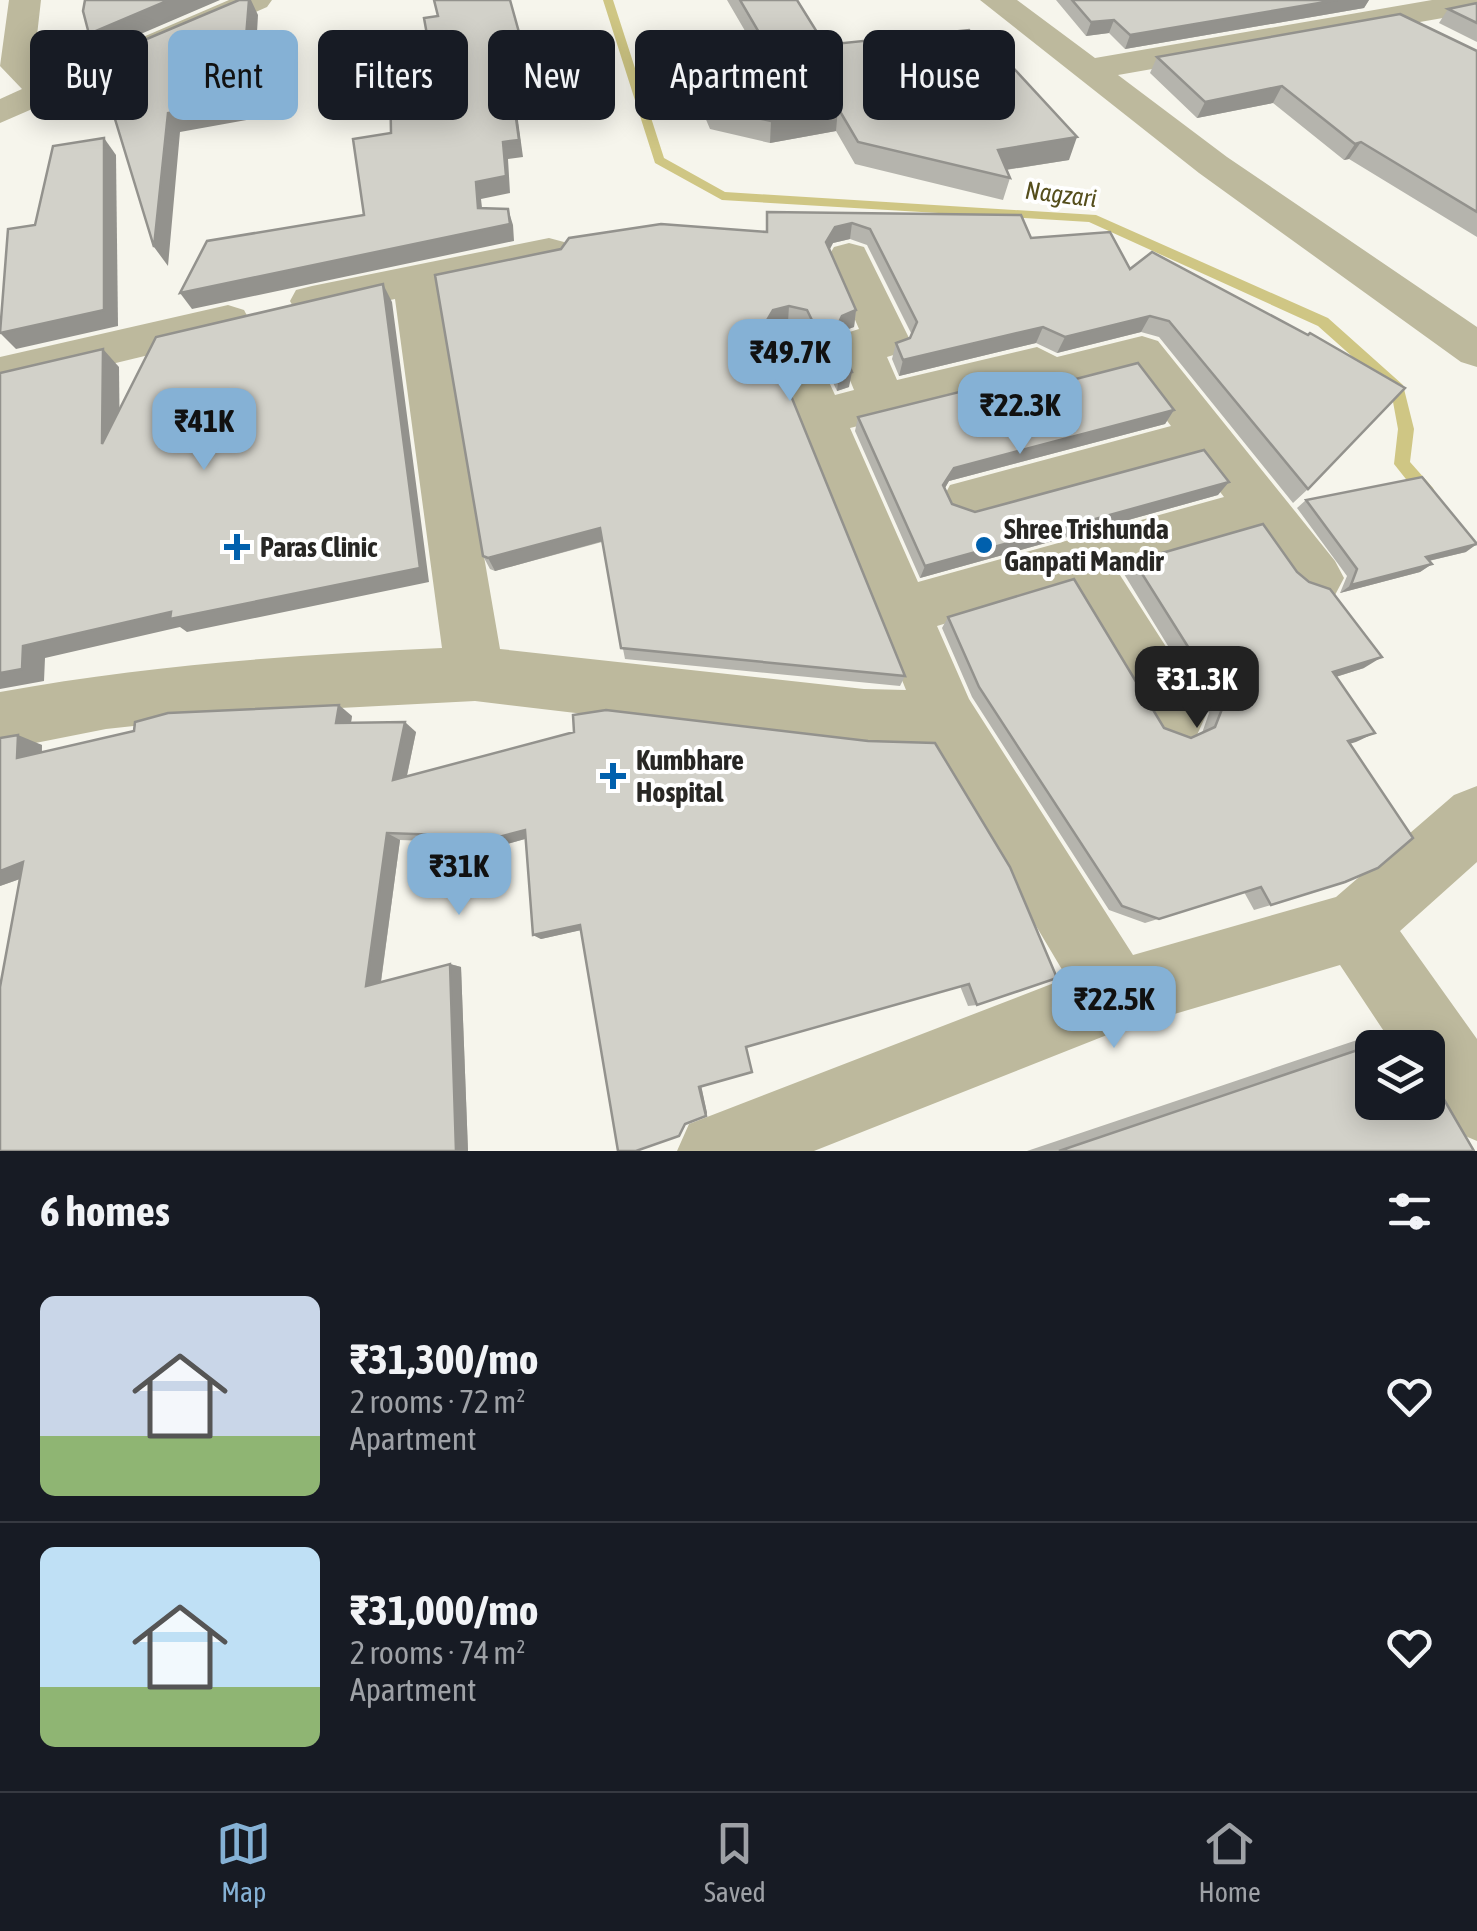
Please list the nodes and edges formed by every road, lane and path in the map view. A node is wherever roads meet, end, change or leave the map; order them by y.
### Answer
1 (25, 0) edge
2 (256, 0) edge
3 (996, 0) edge
4 (1360, 0) edge
5 (1477, 2) edge
6 (1393, 15) junction
7 (1443, 42) edge
8 (148, 47) edge
9 (1088, 70) junction
10 (30, 77) edge
11 (30, 99) edge
12 (0, 112) edge
13 (549, 252) edge
14 (848, 257) dead end
15 (414, 278) junction
16 (788, 342) dead end
17 (1477, 350) edge
18 (0, 374) edge
19 (883, 402) junction
20 (820, 417) junction
21 (1207, 436) junction
22 (968, 500) dead end
23 (1262, 508) junction
24 (1080, 560) junction
25 (1316, 578) dead end
26 (903, 611) junction
27 (474, 674) junction
28 (1176, 716) dead end
29 (948, 720) junction
30 (0, 722) edge
31 (1477, 818) edge
32 (1355, 926) junction
33 (1117, 995) junction
34 (1477, 1103) edge
35 (716, 1151) edge

1 - 10 street
2 - 8 street
3 - 9 street
4 - 6 street
5 - 6 street
6 - 7 street
6 - 9 street
9 - 17 street
11 - 12 street
13 - 15 street
14 - 19 street
15 - 18 street
15 - 27 street
16 - 20 street
19 - 20 street
19 - 21 street
20 - 26 street
21 - 22 street
21 - 23 street
23 - 24 street
23 - 25 street
24 - 26 street
24 - 28 street
26 - 29 street
27 - 29 street
27 - 30 street
29 - 33 street
31 - 32 street
32 - 33 street
32 - 34 street
33 - 35 street

